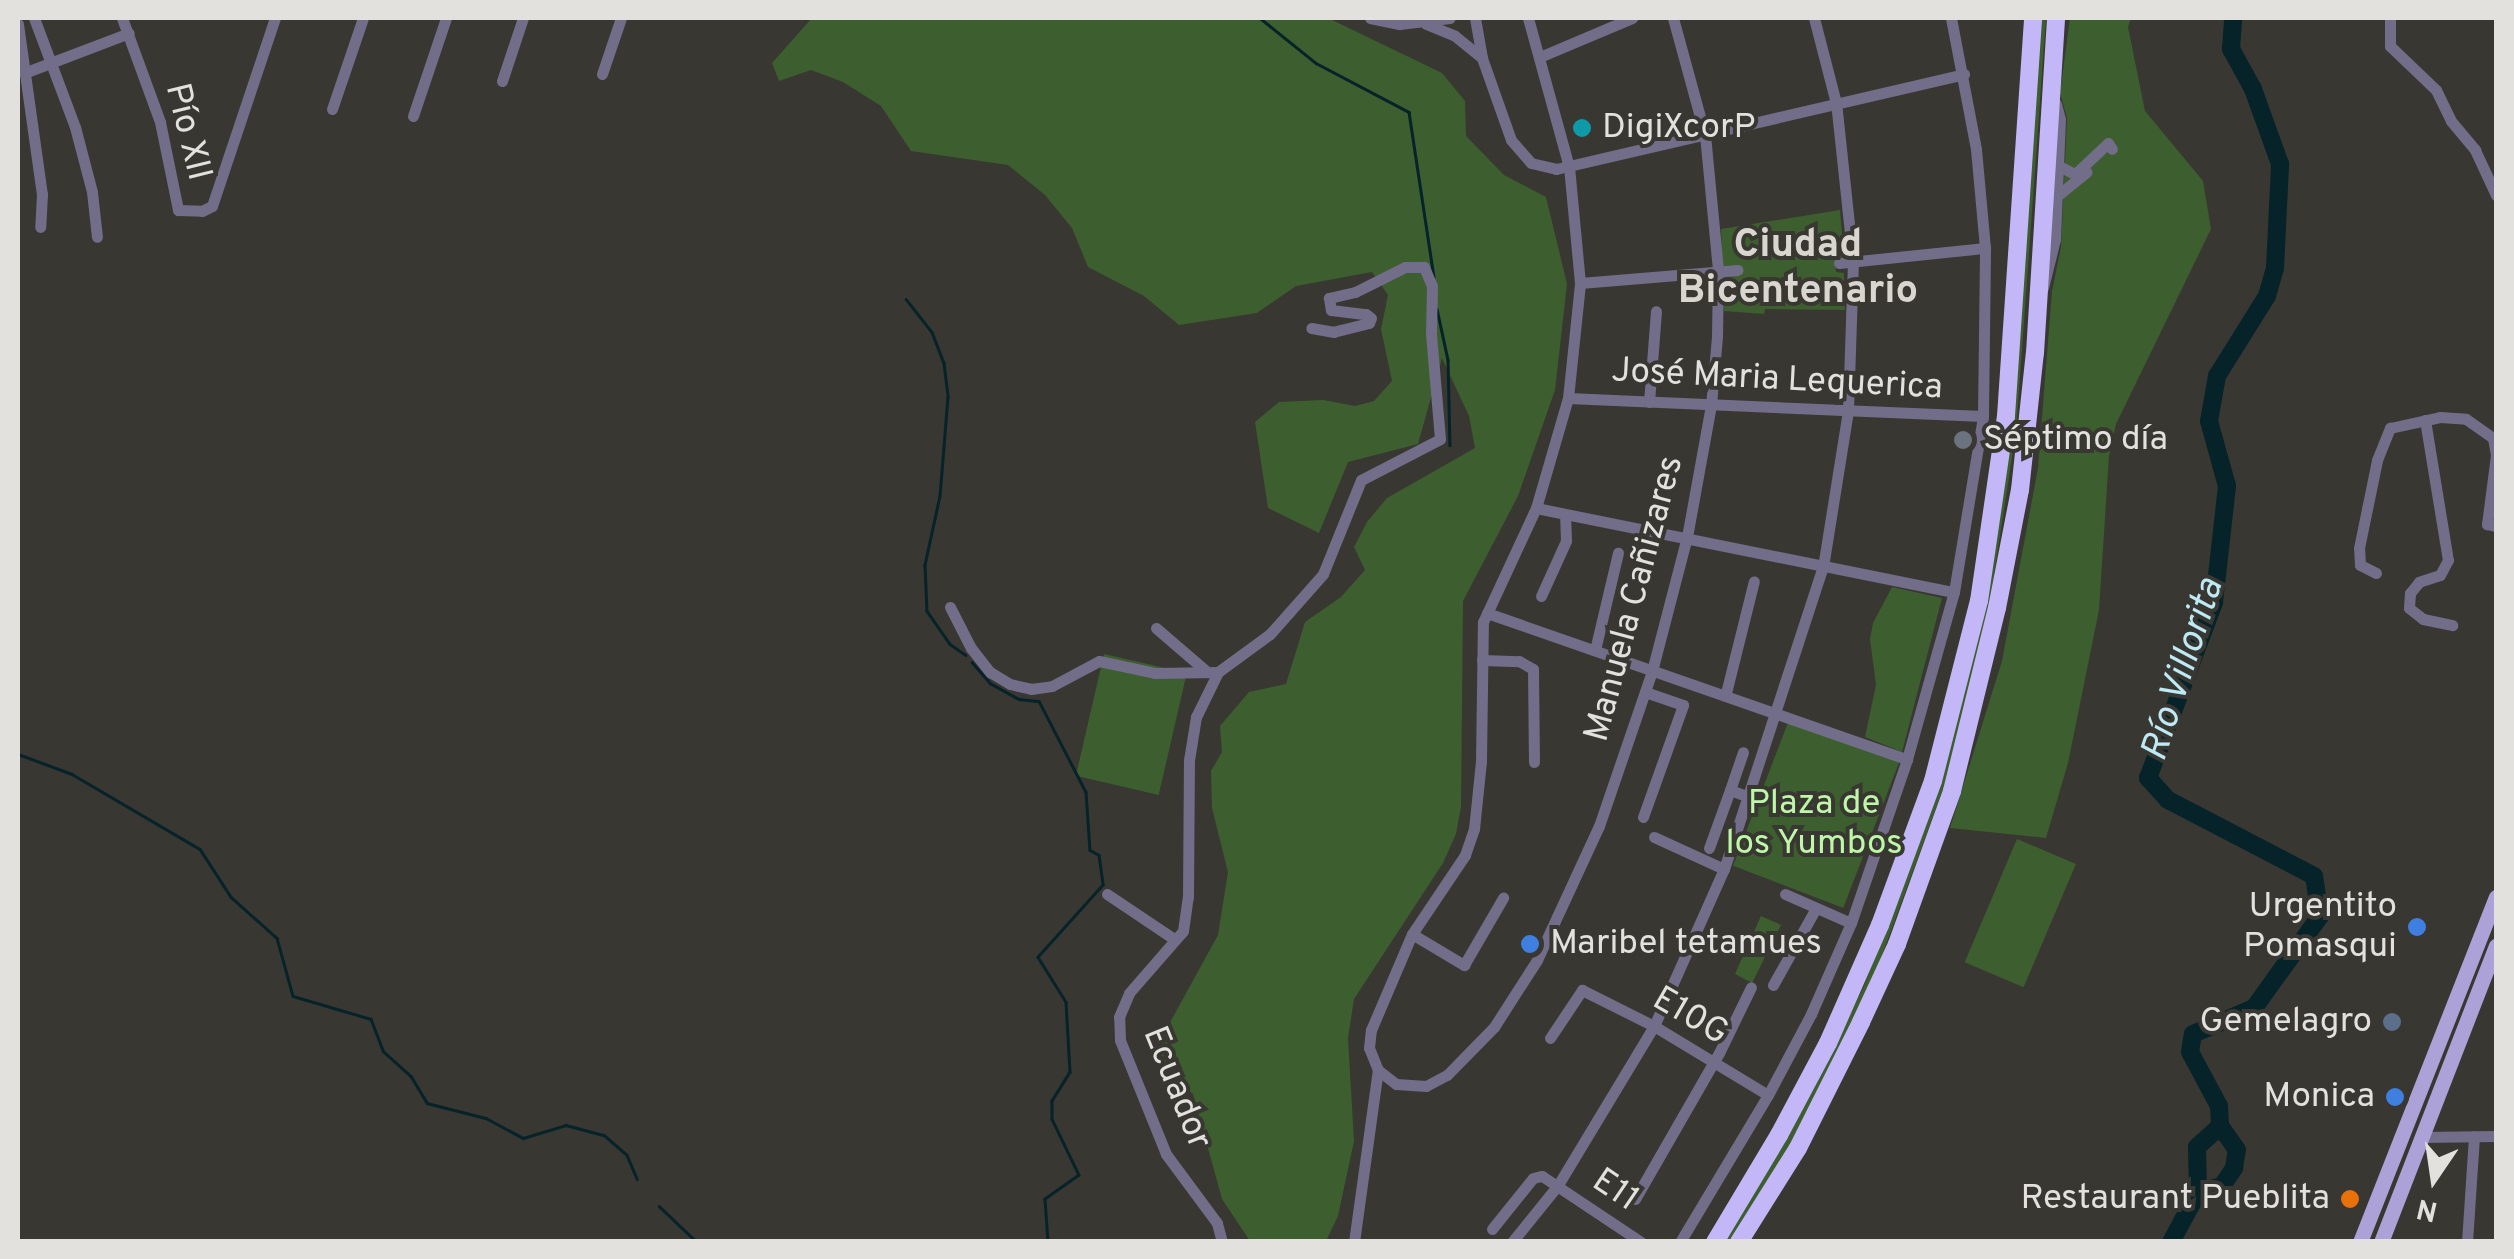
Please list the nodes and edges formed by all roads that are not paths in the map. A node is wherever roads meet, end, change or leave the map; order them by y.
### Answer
1 (34, 18) edge
2 (122, 18) edge
3 (274, 18) edge
4 (362, 18) edge
5 (446, 18) edge
6 (523, 18) edge
7 (620, 18) edge
8 (1370, 18) edge
9 (1450, 18) edge
10 (1475, 18) edge
11 (1528, 18) edge
12 (1632, 18) edge
13 (1673, 18) edge
14 (1814, 18) edge
15 (1951, 18) edge
16 (2033, 18) edge
17 (2056, 18) edge
18 (2390, 18) edge
19 (18, 24) edge
20 (1426, 24) junction
21 (128, 32) junction
22 (1542, 56) junction
23 (1482, 58) junction
24 (49, 64) junction
25 (24, 73) junction
26 (602, 74) dead end
27 (1964, 74) junction
28 (2050, 78) junction
29 (502, 81) dead end
30 (1836, 102) junction
31 (332, 109) dead end
32 (412, 116) dead end
33 (1705, 136) junction
34 (2058, 165) junction
35 (1569, 167) junction
36 (2057, 196) junction
37 (2496, 196) edge
38 (40, 227) dead end
39 (97, 237) dead end
40 (1986, 248) junction
41 (1846, 262) junction
42 (1718, 270) junction
43 (1737, 270) dead end
44 (1580, 284) junction
45 (2040, 296) junction
46 (1656, 311) dead end
47 (1311, 328) dead end
48 (1568, 398) junction
49 (1649, 402) junction
50 (1711, 405) junction
51 (1848, 412) junction
52 (1983, 416) junction
53 (2426, 420) junction
54 (1536, 508) junction
55 (1565, 515) junction
56 (2496, 526) edge
57 (1686, 537) junction
58 (1618, 553) dead end
59 (1823, 567) junction
60 (2376, 573) dead end
61 (1754, 580) dead end
62 (1954, 592) junction
63 (1541, 596) dead end
64 (950, 606) dead end
65 (1486, 612) junction
66 (2452, 626) dead end
67 (1156, 628) dead end
68 (1595, 650) junction
69 (1482, 660) junction
70 (1652, 670) junction
71 (1212, 671) junction
72 (1645, 692) junction
73 (1726, 693) junction
74 (1779, 712) junction
75 (1744, 752) dead end
76 (1907, 759) junction
77 (1534, 762) dead end
78 (1730, 790) junction
79 (1749, 797) junction
80 (1643, 818) dead end
81 (1654, 837) dead end
82 (1709, 848) dead end
83 (1724, 869) junction
84 (1107, 894) dead end
85 (1785, 894) dead end
86 (2496, 897) edge
87 (1503, 898) dead end
88 (1816, 908) junction
89 (1851, 923) junction
90 (1412, 934) junction
91 (1174, 939) junction
92 (2496, 946) edge
93 (1773, 985) dead end
94 (1750, 988) dead end
95 (1654, 1026) junction
96 (1550, 1038) dead end
97 (1714, 1062) junction
98 (1378, 1070) junction
99 (1768, 1095) junction
100 (2474, 1136) junction
101 (2496, 1136) edge
102 (2422, 1137) junction
103 (1558, 1185) junction
104 (1635, 1199) dead end
105 (1492, 1229) dead end
106 (1222, 1242) edge
107 (1354, 1242) edge
108 (1512, 1242) edge
109 (1640, 1242) edge
110 (1680, 1242) edge
111 (1715, 1242) edge
112 (1739, 1242) edge
113 (2360, 1242) edge
114 (2381, 1242) edge
115 (2467, 1242) edge

1 - 24 street
2 - 21 street, Pío XII
3 - 21 street, Pío XII
4 - 31 street
5 - 32 street
6 - 29 street
7 - 26 street
8 - 20 street
9 - 20 street
10 - 23 street
11 - 22 street
12 - 22 street
13 - 33 street, Manuela Cañizares
14 - 30 street
15 - 27 street
16 - 111 highway
17 - 28 highway
18 - 37 street
19 - 25 street
20 - 23 street
21 - 24 street
22 - 35 street
23 - 35 street
24 - 25 street
24 - 39 street
25 - 38 street
27 - 30 street
27 - 40 street
28 - 34 street
28 - 45 highway
30 - 33 street
30 - 41 street
33 - 35 street
33 - 42 street, Manuela Cañizares
34 - 36 street
34 - 36 street
35 - 44 street
36 - 45 street
40 - 41 street
40 - 52 street
41 - 51 street
42 - 43 street
42 - 44 street
42 - 50 street, Manuela Cañizares
44 - 48 street
45 - 112 highway
46 - 49 street
47 - 71 street
48 - 49 street, José Maria Lequerica
48 - 54 street
49 - 50 street, José Maria Lequerica
50 - 51 street, José Maria Lequerica
50 - 57 street, Manuela Cañizares
51 - 52 street, José Maria Lequerica
51 - 59 street
52 - 62 street
53 - 56 street
53 - 60 street
53 - 66 street
54 - 55 street
54 - 65 street
55 - 57 street
55 - 63 street
57 - 59 street
57 - 70 street, Manuela Cañizares
58 - 68 street
59 - 62 street
59 - 74 street
61 - 73 street
62 - 76 street
64 - 71 street
65 - 68 street
65 - 69 street
67 - 71 street
68 - 70 street
69 - 77 street
69 - 90 street
70 - 72 street, Manuela Cañizares
70 - 73 street
71 - 91 street, Ecuador
72 - 80 street
72 - 98 street, Manuela Cañizares
73 - 74 street
74 - 76 street
74 - 79 street
75 - 78 street
76 - 89 street
78 - 79 street
78 - 82 street
79 - 83 street
81 - 83 street
83 - 95 street
84 - 91 street
85 - 88 street
86 - 113 main road
87 - 90 street
88 - 89 street
88 - 93 street
89 - 99 street
90 - 98 street
91 - 106 street, Ecuador
92 - 102 main road
94 - 97 street
95 - 96 street, E10G
95 - 97 street, E10G
95 - 103 street
97 - 99 street, E10G
97 - 104 street
98 - 107 street
99 - 110 street
100 - 101 street
100 - 102 street
100 - 115 street
102 - 114 main road
103 - 105 street
103 - 108 street
103 - 109 street, E11

